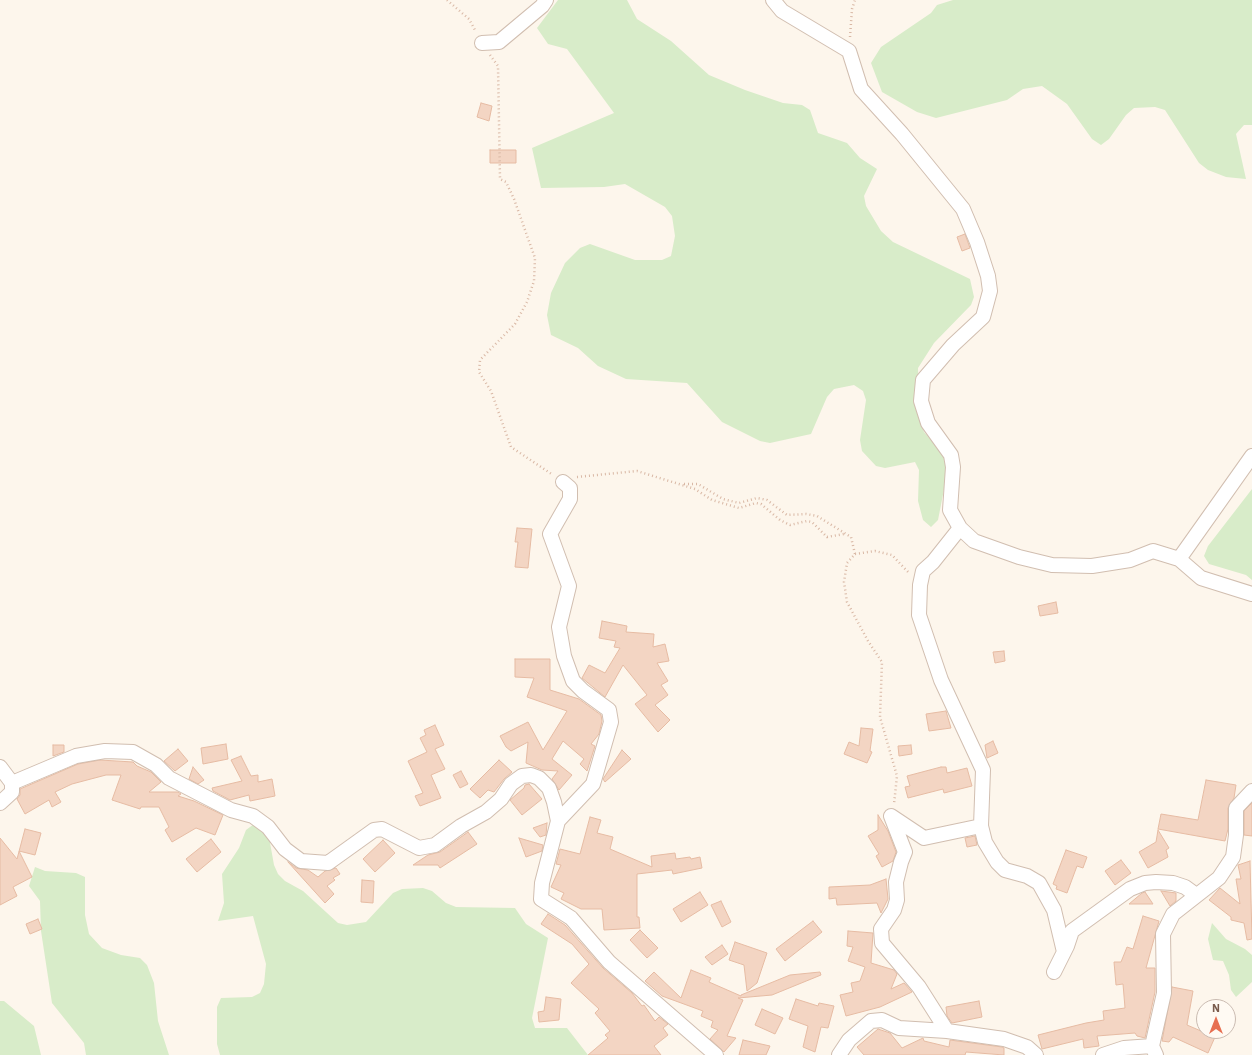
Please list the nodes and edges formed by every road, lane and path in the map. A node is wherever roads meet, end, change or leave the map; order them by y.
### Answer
1 (447, 0) edge
2 (546, 0) edge
3 (773, 0) edge
4 (855, 0) edge
5 (482, 43) junction
6 (849, 51) junction
7 (1252, 456) edge
8 (563, 482) junction
9 (678, 483) junction
10 (960, 528) junction
11 (844, 534) junction
12 (855, 554) junction
13 (1179, 559) junction
14 (920, 585) junction
15 (1252, 594) edge
16 (0, 767) edge
17 (12, 783) junction
18 (1252, 792) edge
19 (0, 803) edge
20 (891, 816) junction
21 (558, 821) junction
22 (981, 826) junction
23 (1196, 895) junction
24 (1064, 952) junction
25 (1054, 972) dead end
26 (947, 1031) junction
27 (1153, 1052) edge
28 (716, 1055) edge
29 (839, 1055) edge
30 (1036, 1055) edge
31 (1103, 1055) edge

1 - 5 path
2 - 5 street
3 - 6 street
4 - 6 path
5 - 8 path
6 - 10 street
7 - 13 street
8 - 9 path
8 - 21 street
9 - 11 path
9 - 11 path
10 - 13 street
10 - 14 street
11 - 12 path
12 - 14 path
12 - 20 path
13 - 15 street
14 - 22 street
16 - 17 street
17 - 19 street
17 - 21 street
18 - 23 street
20 - 22 street
20 - 26 street
21 - 28 street
22 - 24 street
23 - 24 street
23 - 27 street
24 - 25 street
26 - 29 street
26 - 30 street
27 - 31 street

